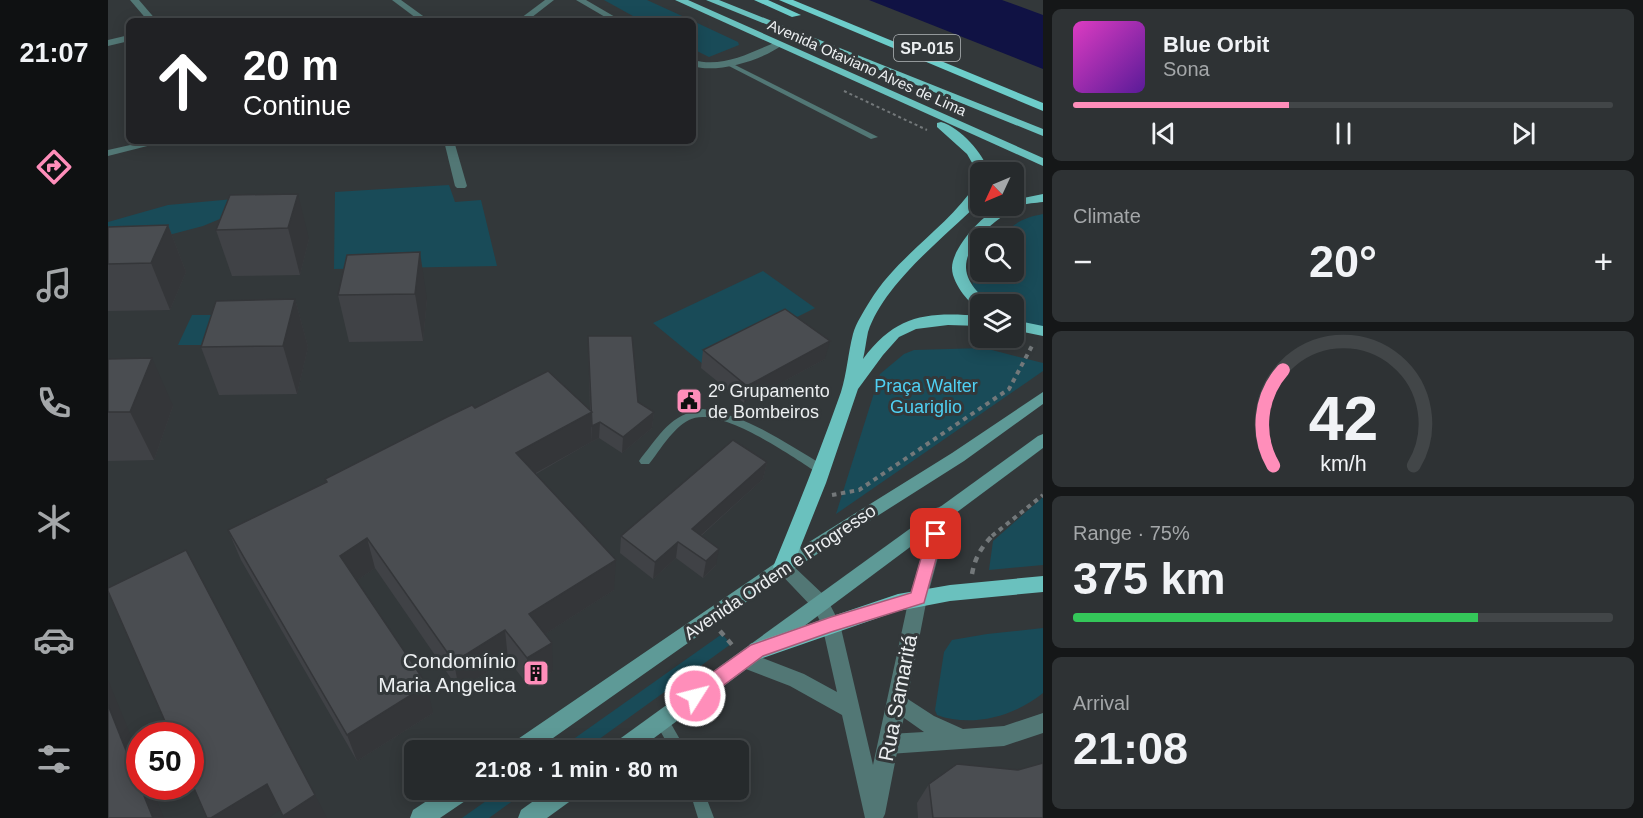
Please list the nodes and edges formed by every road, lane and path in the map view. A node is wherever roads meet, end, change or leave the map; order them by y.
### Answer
1 (134, 0) edge
2 (396, 0) edge
3 (550, 0) edge
4 (580, 0) edge
5 (680, 0) edge
6 (711, 0) edge
7 (741, 0) edge
8 (759, 0) edge
9 (784, 0) edge
10 (811, 0) edge
11 (150, 18) edge
12 (422, 18) edge
13 (525, 18) edge
14 (613, 18) edge
15 (126, 39) edge
16 (108, 43) edge
17 (777, 45) junction
18 (727, 63) junction
19 (696, 64) edge
20 (975, 78) junction
21 (844, 91) dead end
22 (1043, 95) edge
23 (913, 106) junction
24 (1043, 107) edge
25 (1043, 124) edge
26 (928, 130) dead end
27 (1043, 133) edge
28 (874, 137) dead end
29 (148, 144) edge
30 (450, 144) edge
31 (108, 153) edge
32 (980, 162) edge
33 (1043, 162) edge
34 (461, 186) dead end
35 (1043, 198) edge
36 (1024, 200) edge
37 (970, 204) edge
38 (996, 216) edge
39 (970, 294) edge
40 (970, 320) edge
41 (1024, 327) edge
42 (1043, 331) edge
43 (1033, 344) dead end
44 (850, 388) junction
45 (1043, 397) edge
46 (1043, 440) edge
47 (645, 461) dead end
48 (822, 470) junction
49 (833, 495) dead end
50 (1043, 495) edge
51 (942, 513) junction
52 (972, 566) dead end
53 (783, 567) junction
54 (1043, 584) edge
55 (918, 598) junction
56 (820, 603) junction
57 (709, 619) junction
58 (831, 624) junction
59 (751, 655) junction
60 (897, 701) junction
61 (851, 710) junction
62 (661, 720) junction
63 (1043, 723) edge
64 (964, 739) junction
65 (534, 740) edge
66 (634, 740) edge
67 (673, 740) edge
68 (888, 744) junction
69 (447, 800) edge
70 (553, 800) edge
71 (700, 800) edge
72 (875, 816) edge
73 (421, 818) edge
74 (529, 818) edge
75 (706, 818) edge

1 - 11 street
2 - 12 street
3 - 13 street
4 - 14 street
5 - 17 highway, Avenida Otaviano Alves de Lima
6 - 27 highway
7 - 25 highway
8 - 20 highway
9 - 20 highway, SP-015
10 - 22 highway, SP-015
15 - 16 street
17 - 18 street
17 - 23 highway, Avenida Otaviano Alves de Lima
18 - 19 street
18 - 28 lane
20 - 24 highway, SP-015
21 - 26 path
23 - 32 highway
23 - 33 highway, Avenida Otaviano Alves de Lima
29 - 31 street
30 - 34 street
35 - 36 highway
37 - 44 highway
38 - 39 highway
40 - 44 highway
41 - 42 highway
43 - 49 path
44 - 48 highway
45 - 53 main road, Avenida Ordem e Progresso
46 - 51 main road
47 - 48 lane
48 - 53 highway
50 - 52 path
51 - 55 street, Rua Samaritá
51 - 56 main road
53 - 56 street, Rua Samaritá
53 - 57 main road, Avenida Ordem e Progresso
54 - 55 highway
55 - 58 highway
55 - 60 street, Rua Samaritá
56 - 58 street, Rua Samaritá
56 - 59 main road
57 - 59 path
57 - 65 main road, Avenida Ordem e Progresso
58 - 59 highway
58 - 61 street, Rua Samaritá
59 - 61 street
59 - 62 main road
60 - 64 street
60 - 68 street, Rua Samaritá
61 - 72 street, Rua Samaritá
62 - 66 main road
62 - 67 lane
63 - 64 street
64 - 68 street
68 - 72 street, Rua Samaritá
69 - 73 main road
70 - 74 main road
71 - 75 lane

